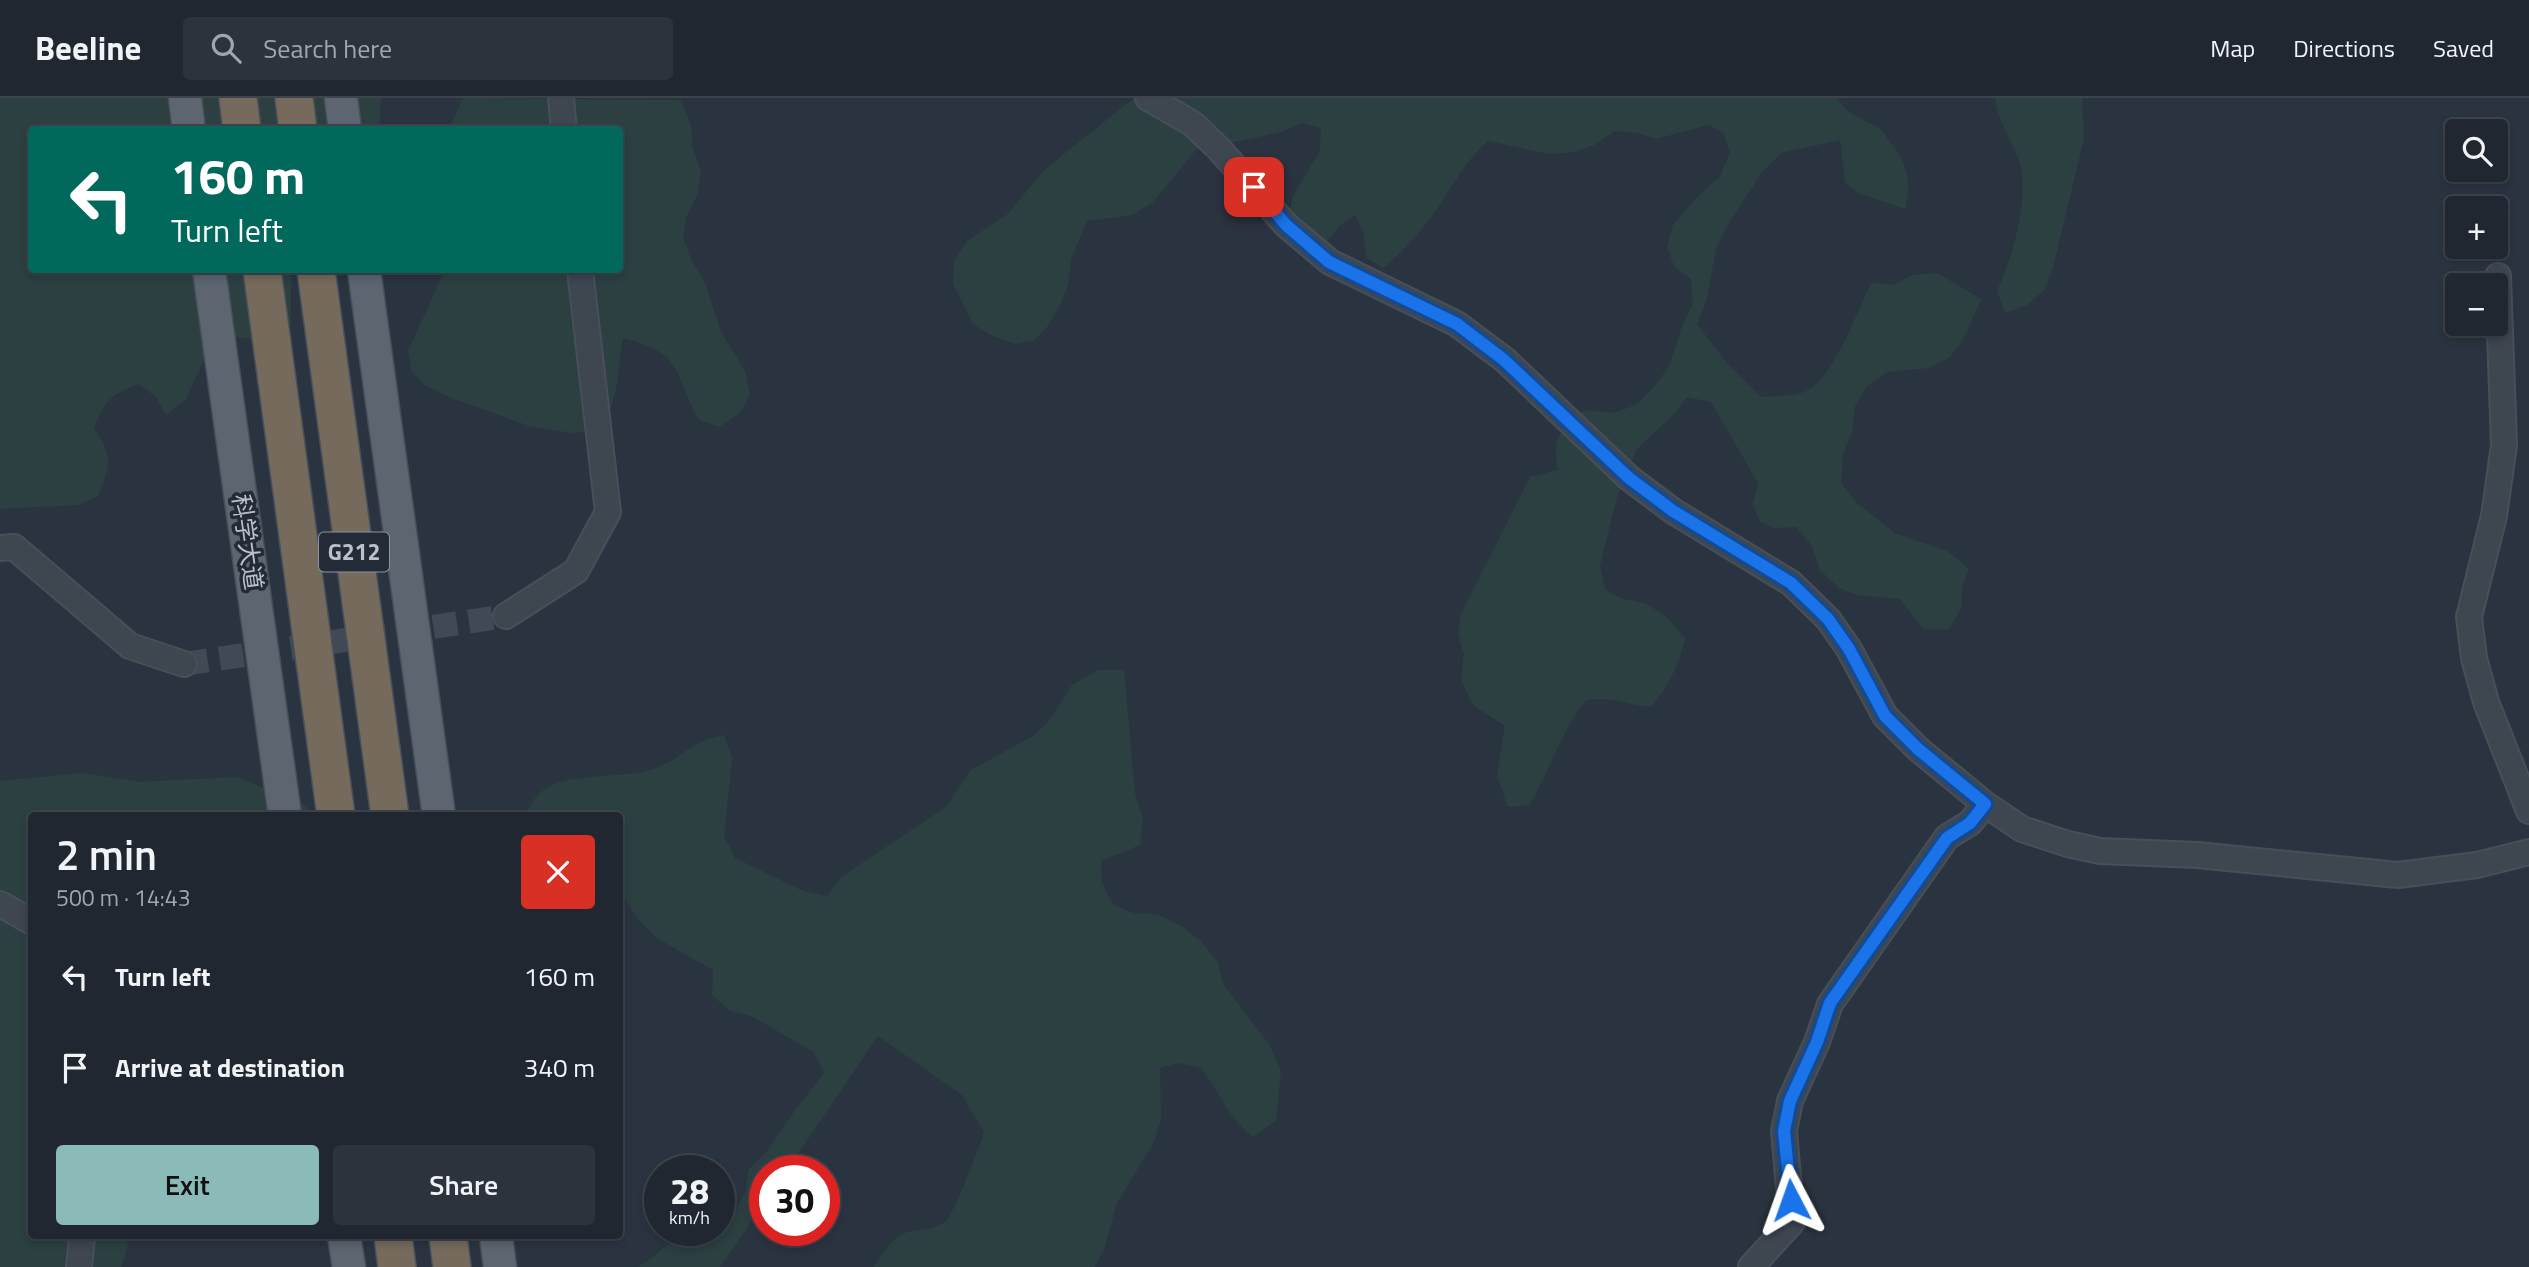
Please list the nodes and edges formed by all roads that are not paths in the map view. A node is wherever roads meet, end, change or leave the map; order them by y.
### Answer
1 (185, 98) edge
2 (238, 98) edge
3 (294, 98) edge
4 (341, 98) edge
5 (561, 98) edge
6 (1148, 98) edge
7 (189, 126) edge
8 (242, 126) edge
9 (298, 126) edge
10 (344, 126) edge
11 (564, 126) edge
12 (209, 273) edge
13 (364, 273) edge
14 (580, 273) edge
15 (317, 279) edge
16 (264, 283) edge
17 (2500, 336) edge
18 (0, 548) edge
19 (506, 616) tunnel mouth
20 (184, 664) tunnel mouth
21 (1985, 804) junction
22 (2529, 811) edge
23 (284, 812) edge
24 (335, 812) edge
25 (389, 812) edge
26 (438, 812) edge
27 (2529, 852) edge
28 (0, 904) edge
29 (28, 920) edge
30 (82, 1239) edge
31 (344, 1239) edge
32 (393, 1239) edge
33 (448, 1239) edge
34 (496, 1239) edge
35 (79, 1267) edge
36 (349, 1267) edge
37 (397, 1267) edge
38 (452, 1267) edge
39 (500, 1267) edge
40 (1751, 1267) edge

1 - 7 main road
2 - 8 highway
3 - 9 highway
4 - 10 main road
5 - 11 street
6 - 21 street
12 - 23 main road, 科学大道
13 - 26 main road
14 - 19 street
15 - 25 highway, G212
16 - 24 highway, G212
17 - 22 street
18 - 20 street
21 - 27 street
21 - 40 street
28 - 29 street
30 - 35 street
31 - 36 main road
32 - 37 highway
33 - 38 highway
34 - 39 main road

